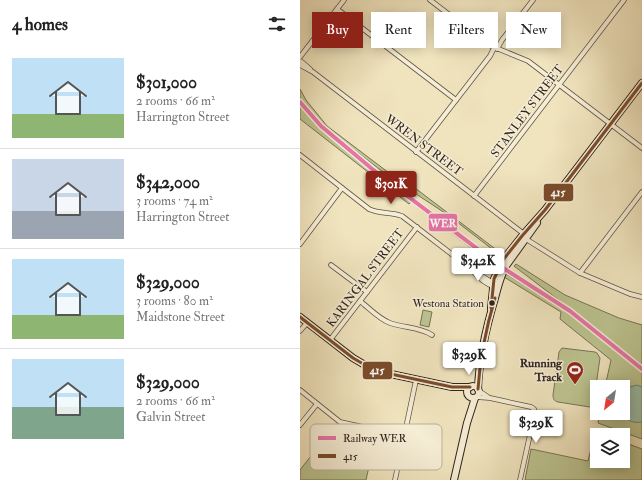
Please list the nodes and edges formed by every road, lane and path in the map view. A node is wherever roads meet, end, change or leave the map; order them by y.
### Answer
1 (344, 0) edge
2 (533, 0) edge
3 (624, 0) edge
4 (433, 1) edge
5 (337, 9) junction
6 (447, 12) edge
7 (498, 45) edge
8 (496, 48) joint
9 (300, 58) edge
10 (300, 65) edge
11 (313, 72) junction
12 (642, 83) edge
13 (559, 85) junction
14 (456, 100) junction
15 (611, 124) junction
16 (642, 148) edge
17 (416, 152) junction
18 (300, 156) edge
19 (342, 188) junction
20 (642, 192) edge
21 (474, 196) junction
22 (417, 227) junction
23 (525, 237) junction
24 (300, 244) edge
25 (331, 265) dead end
26 (580, 273) junction
27 (495, 285) junction
28 (367, 292) junction
29 (642, 297) edge
30 (360, 301) junction
31 (300, 317) edge
32 (307, 323) junction
33 (300, 331) edge
34 (432, 335) dead end
35 (330, 340) junction
36 (479, 363) junction
37 (416, 380) junction
38 (471, 387) junction
39 (452, 388) junction
40 (300, 390) edge
41 (477, 394) junction
42 (468, 395) junction
43 (317, 404) junction
44 (466, 423) junction
45 (349, 424) edge
46 (407, 424) edge
47 (300, 425) edge
48 (397, 470) edge
49 (395, 480) edge
50 (454, 480) edge
51 (520, 480) edge

1 - 5 street
2 - 7 street
3 - 13 street, STANLEY STREET
4 - 6 street
5 - 9 street
5 - 14 street
8 - 13 street
8 - 14 street
9 - 11 street, WREN STREET
10 - 11 street, WREN STREET
11 - 17 street, WREN STREET
12 - 15 main road
13 - 15 street
13 - 21 street, STANLEY STREET
14 - 17 street
15 - 16 street
15 - 23 main road
17 - 21 street, WREN STREET
18 - 19 street
19 - 22 street
19 - 24 street
20 - 26 street
21 - 23 street, WREN STREET
22 - 27 street
22 - 28 street, KARINGAL STREET
23 - 26 street, WREN STREET
23 - 27 main road
25 - 28 street
26 - 29 street, WREN STREET
27 - 36 main road
28 - 30 street, KARINGAL STREET
30 - 34 street
30 - 35 street, KARINGAL STREET
31 - 32 main road
32 - 33 street
32 - 35 main road
35 - 37 main road
36 - 38 main road
36 - 41 main road
37 - 39 main road
37 - 46 street
38 - 39 main road
38 - 41 main road
38 - 42 main road
39 - 42 main road
40 - 43 street
41 - 42 main road
41 - 44 main road
41 - 51 street
42 - 44 main road
43 - 45 street
43 - 47 street
44 - 50 main road
48 - 49 street

